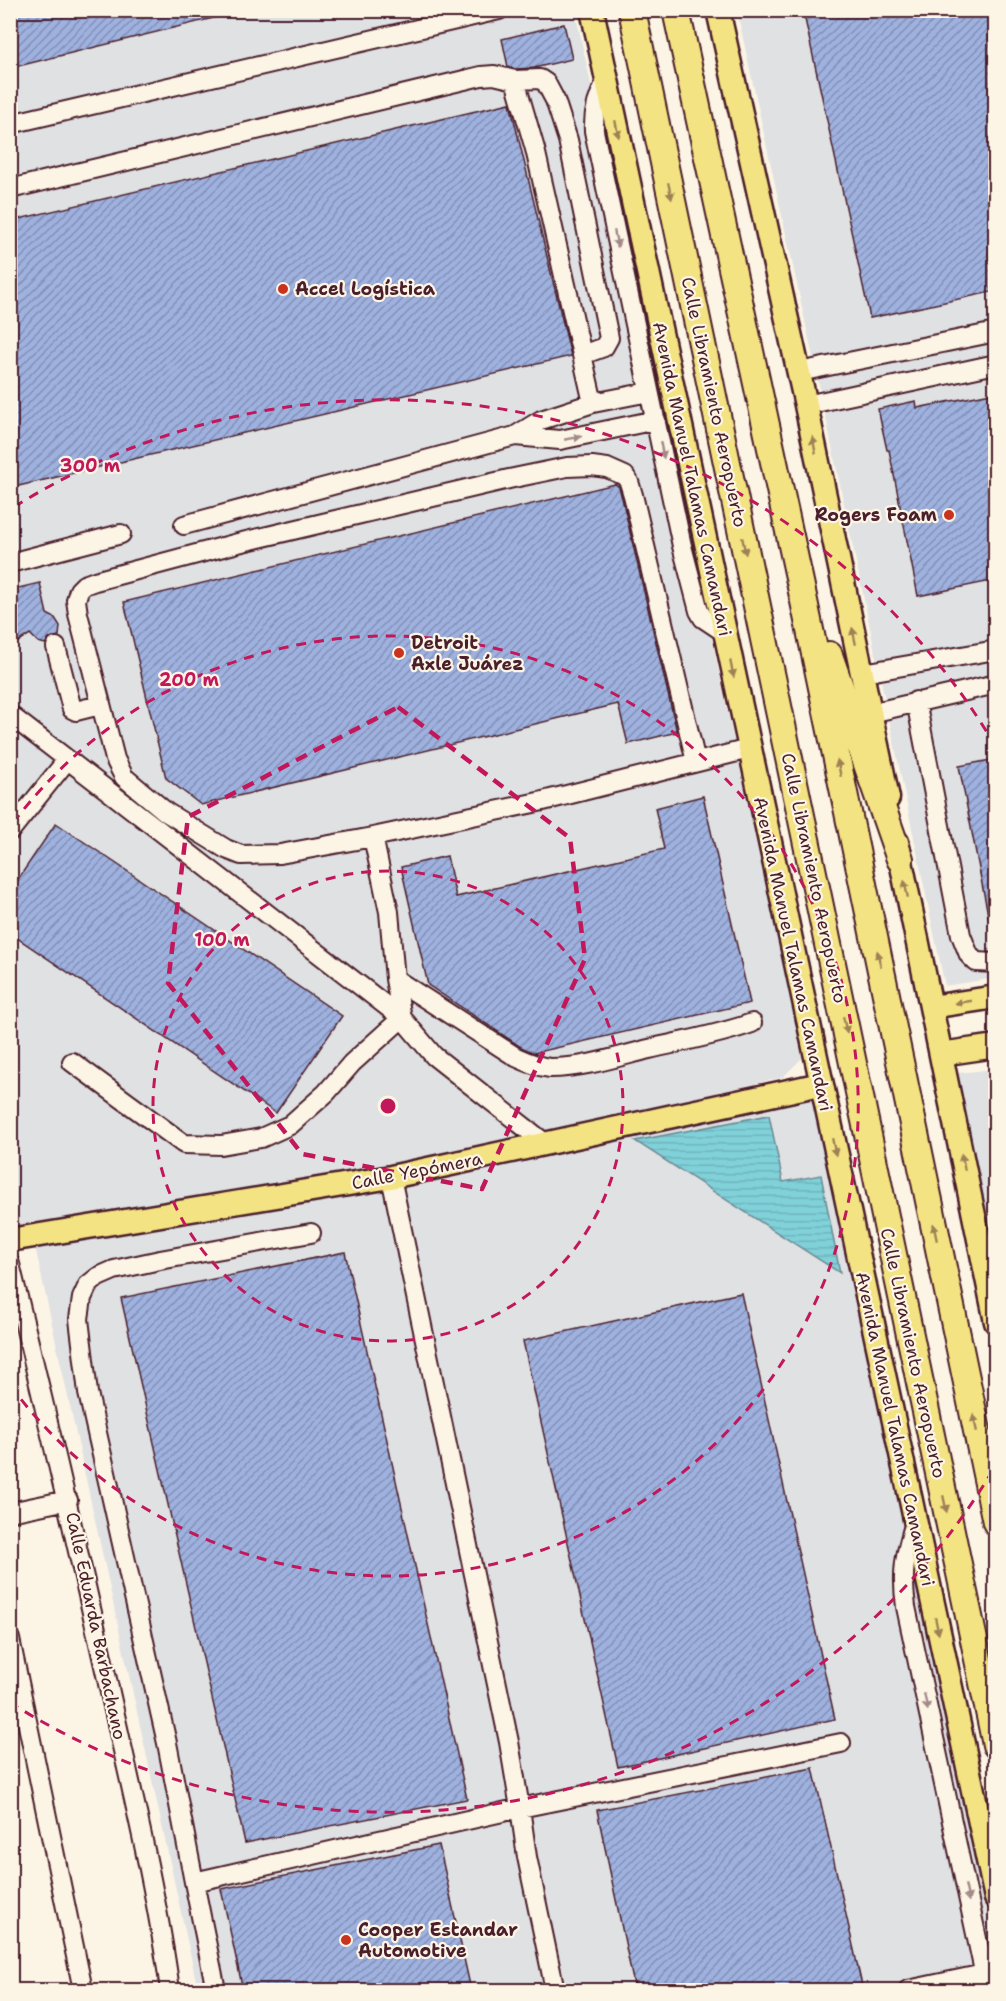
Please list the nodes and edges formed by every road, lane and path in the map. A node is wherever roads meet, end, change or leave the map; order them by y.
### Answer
1 (499, 10) edge
2 (592, 10) edge
3 (621, 10) edge
4 (632, 10) edge
5 (718, 10) edge
6 (678, 14) edge
7 (640, 49) junction
8 (516, 80) junction
9 (607, 80) junction
10 (10, 124) edge
11 (10, 189) edge
12 (996, 332) edge
13 (582, 355) junction
14 (996, 364) edge
15 (799, 372) junction
16 (650, 392) junction
17 (593, 404) junction
18 (806, 405) junction
19 (656, 420) junction
20 (515, 436) junction
21 (184, 525) dead end
22 (121, 534) dead end
23 (795, 557) junction
24 (10, 563) edge
25 (724, 632) junction
26 (56, 647) dead end
27 (996, 650) edge
28 (863, 673) junction
29 (996, 684) edge
30 (916, 701) junction
31 (100, 705) junction
32 (871, 713) junction
33 (10, 715) edge
34 (749, 749) junction
35 (67, 760) junction
36 (696, 762) junction
37 (10, 831) edge
38 (373, 837) junction
39 (900, 859) junction
40 (996, 963) edge
41 (395, 979) junction
42 (996, 998) edge
43 (930, 1007) junction
44 (402, 1018) junction
45 (752, 1023) dead end
46 (996, 1046) edge
47 (941, 1054) junction
48 (72, 1062) dead end
49 (820, 1084) junction
50 (546, 1144) junction
51 (391, 1177) junction
52 (311, 1233) dead end
53 (10, 1240) edge
54 (10, 1264) edge
55 (996, 1322) edge
56 (68, 1500) junction
57 (10, 1512) edge
58 (915, 1522) junction
59 (996, 1522) edge
60 (10, 1639) edge
61 (841, 1743) dead end
62 (996, 1745) edge
63 (520, 1808) junction
64 (194, 1882) junction
65 (996, 1898) edge
66 (986, 1982) edge
67 (83, 1990) edge
68 (170, 1990) edge
69 (216, 1990) edge
70 (555, 1990) edge
71 (908, 1990) edge

1 - 10 street
2 - 9 main road, Avenida Manuel Talamas Camandari
3 - 7 highway
4 - 7 highway, Calle Libramiento Aeropuerto
5 - 15 main road
6 - 23 highway
7 -> 62 highway, Calle Libramiento Aeropuerto
8 - 11 street
8 - 13 street
8 - 13 street
9 -> 16 street
9 -> 25 main road, Avenida Manuel Talamas Camandari
12 - 15 street
13 - 17 street
14 - 18 street
15 - 18 main road
16 - 17 street
16 - 19 street
17 - 20 street
28 -> 18 main road
20 -> 19 street
19 -> 25 street
20 - 21 street
22 - 24 street
23 - 39 highway
59 -> 23 highway
25 -> 34 main road, Avenida Manuel Talamas Camandari
26 - 31 street
27 - 28 street
28 - 32 main road
29 - 30 street
30 - 32 street
30 - 40 street
31 - 36 street
31 - 38 street
32 - 39 main road
33 - 35 street
34 - 36 street
34 - 49 main road, Avenida Manuel Talamas Camandari
35 - 37 street
35 - 44 street
36 - 38 street
38 - 41 street
43 -> 39 main road
41 - 44 street
41 - 45 street
42 -> 43 main road
43 - 47 main road
44 - 48 street
44 - 50 street
46 - 47 main road
55 -> 47 main road
49 - 50 main road, Calle Yepómera
49 -> 58 main road, Avenida Manuel Talamas Camandari
50 - 51 main road, Calle Yepómera
51 - 53 main road, Calle Yepómera
51 - 63 street
52 - 64 street
54 - 56 street, Calle Eduarda Barbachano
56 - 57 street
56 - 68 street, Calle Eduarda Barbachano
58 -> 65 main road, Avenida Manuel Talamas Camandari
58 -> 66 street
60 - 67 street
61 - 63 street
63 - 64 street
63 - 70 street
64 - 69 street
66 - 71 street

